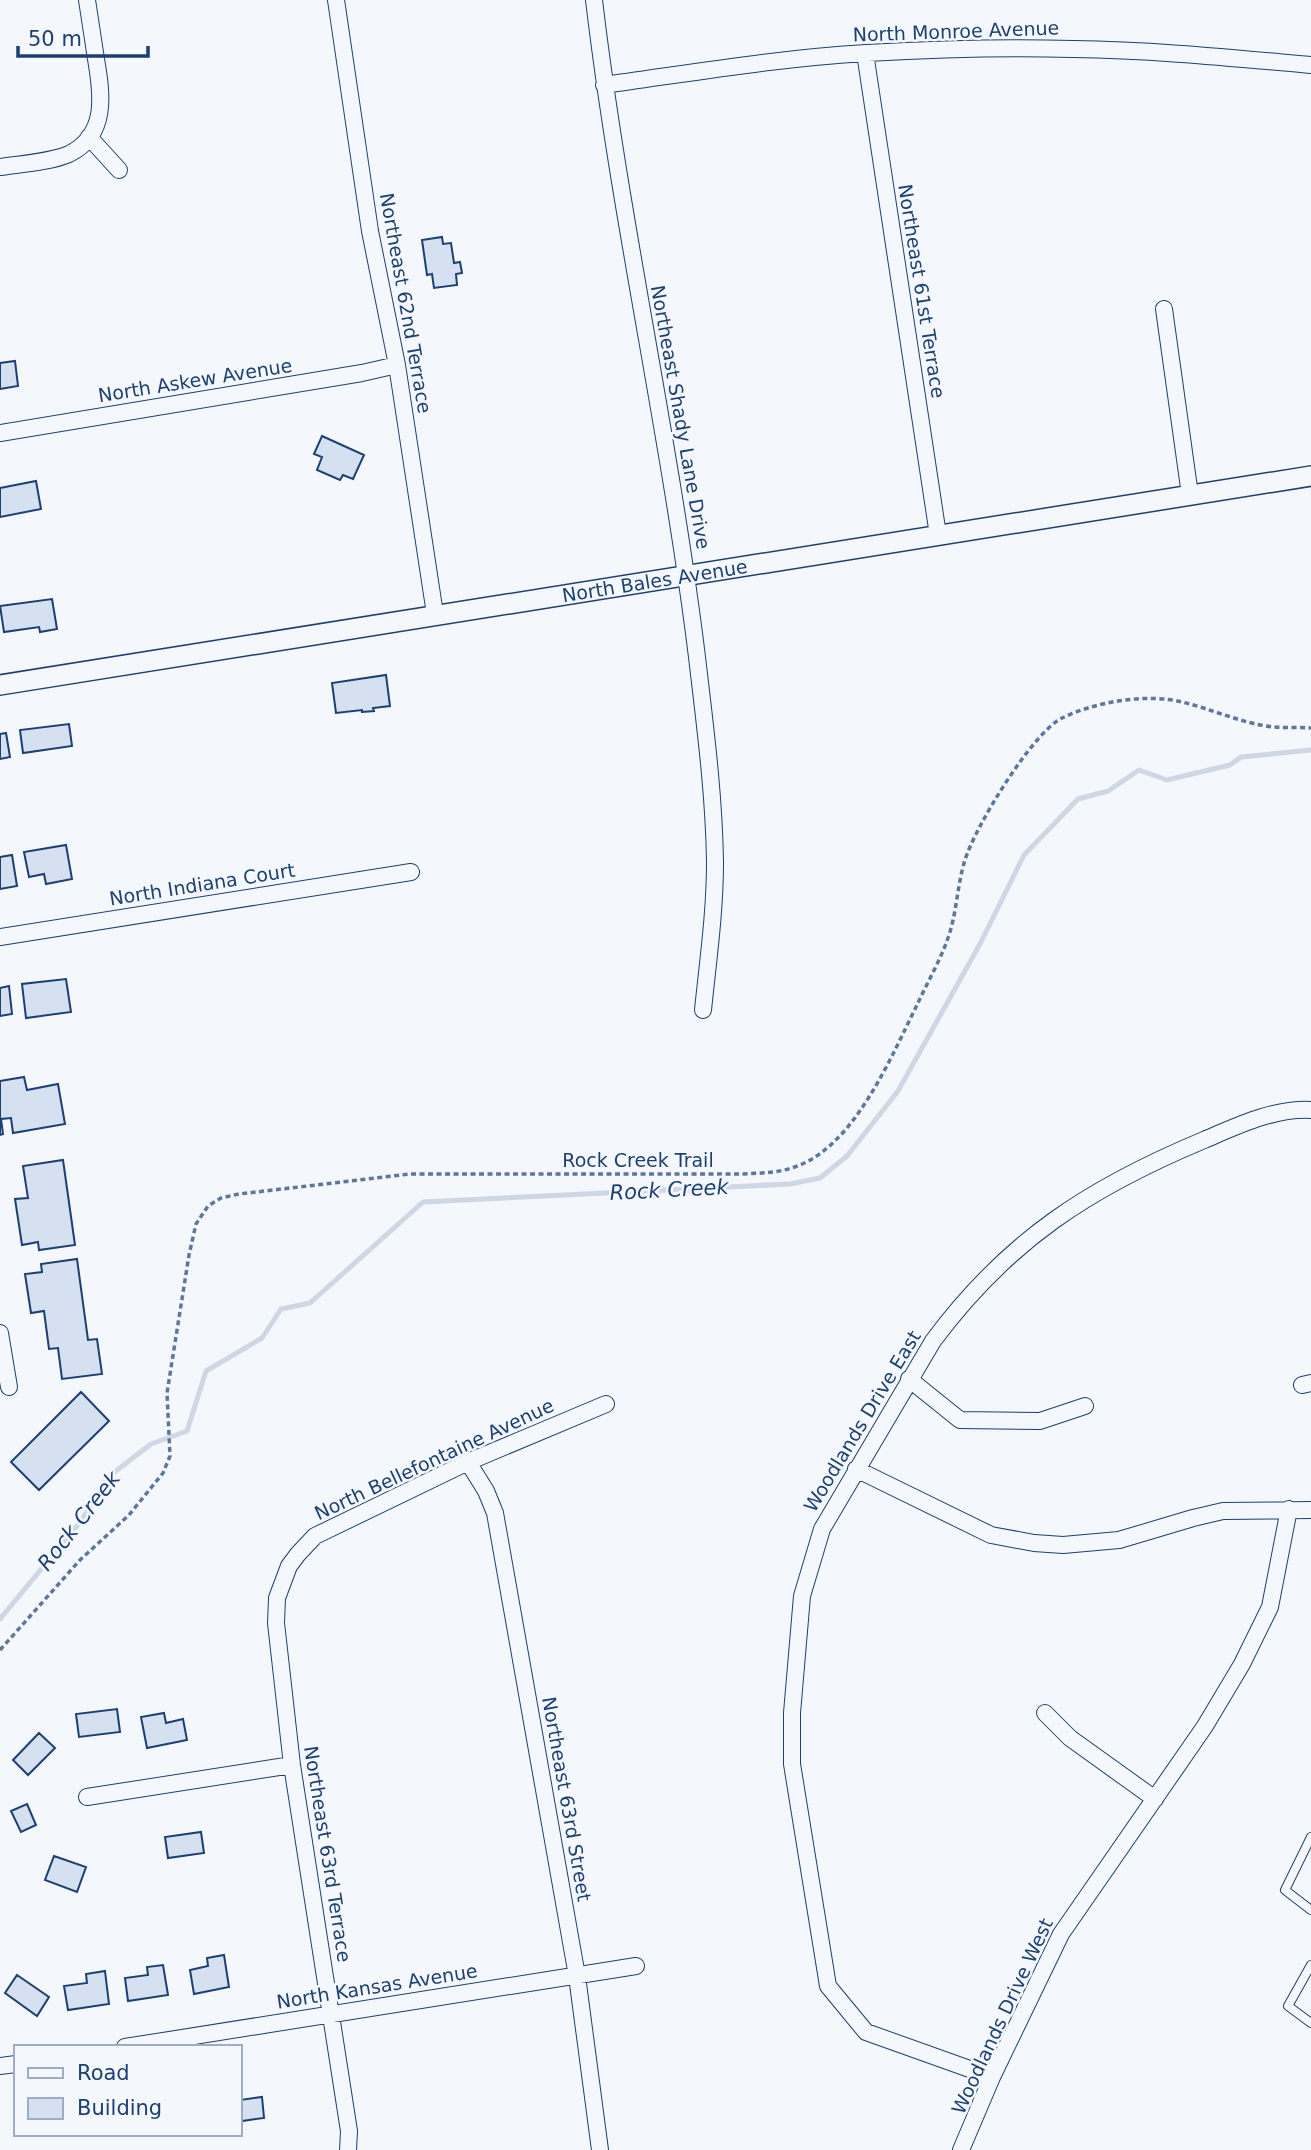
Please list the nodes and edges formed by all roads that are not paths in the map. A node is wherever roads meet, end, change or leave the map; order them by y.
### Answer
1 (87, 0) edge
2 (336, 0) edge
3 (594, 0) edge
4 (865, 53) junction
5 (1311, 65) edge
6 (604, 85) junction
7 (89, 137) junction
8 (0, 167) edge
9 (119, 170) dead end
10 (1164, 309) dead end
11 (397, 365) junction
12 (0, 433) edge
13 (1311, 475) edge
14 (1190, 495) junction
15 (939, 535) junction
16 (687, 574) junction
17 (435, 614) junction
18 (0, 685) edge
19 (411, 872) dead end
20 (0, 937) edge
21 (703, 1010) dead end
22 (1311, 1110) edge
23 (0, 1333) edge
24 (909, 1379) junction
25 (9, 1387) dead end
26 (606, 1404) dead end
27 (1085, 1406) dead end
28 (468, 1462) junction
29 (856, 1469) junction
30 (1289, 1509) junction
31 (1311, 1510) edge
32 (289, 1566) joint
33 (1045, 1713) dead end
34 (292, 1765) junction
35 (87, 1797) dead end
36 (1155, 1799) junction
37 (1311, 1837) edge
38 (1311, 1910) edge
39 (1311, 1965) edge
40 (636, 1966) dead end
41 (577, 1976) junction
42 (332, 2015) junction
43 (1311, 2023) edge
44 (138, 2045) edge
45 (992, 2077) junction
46 (348, 2150) edge
47 (600, 2150) edge
48 (961, 2150) edge

1 - 7 street
2 - 11 street, Northeast 62nd Terrace
3 - 6 street, Northeast Shady Lane Drive
4 - 5 street, North Monroe Avenue
4 - 6 street, North Monroe Avenue
4 - 15 street, Northeast 61st Terrace
6 - 16 street, Northeast Shady Lane Drive
7 - 8 street
7 - 9 street
10 - 14 street
11 - 12 street, North Askew Avenue
11 - 17 street, Northeast 62nd Terrace
13 - 14 street, North Bales Avenue
14 - 15 street, North Bales Avenue
15 - 16 street, North Bales Avenue
16 - 17 street, North Bales Avenue
16 - 21 street, Northeast Shady Lane Drive
17 - 18 street, North Bales Avenue
19 - 20 street, North Indiana Court
22 - 24 street, Woodlands Drive East
23 - 25 street
24 - 27 street
24 - 29 street, Woodlands Drive East
26 - 28 street, North Bellefontaine Avenue
28 - 32 street, North Bellefontaine Avenue
28 - 41 street, Northeast 63rd Street
29 - 30 street
29 - 45 street, Woodlands Drive East
30 - 31 street
30 - 36 street, Woodlands Drive West
32 - 34 street, Northeast 63rd Terrace
33 - 36 street
34 - 35 street
34 - 42 street, Northeast 63rd Terrace
36 - 45 street, Woodlands Drive West
37 - 38 lane
39 - 43 lane
40 - 41 street, North Kansas Avenue
41 - 42 street, North Kansas Avenue
41 - 47 street, Northeast 63rd Street
42 - 44 street, North Kansas Avenue
42 - 46 street, Northeast 63rd Terrace
45 - 48 street, Woodlands Drive West

